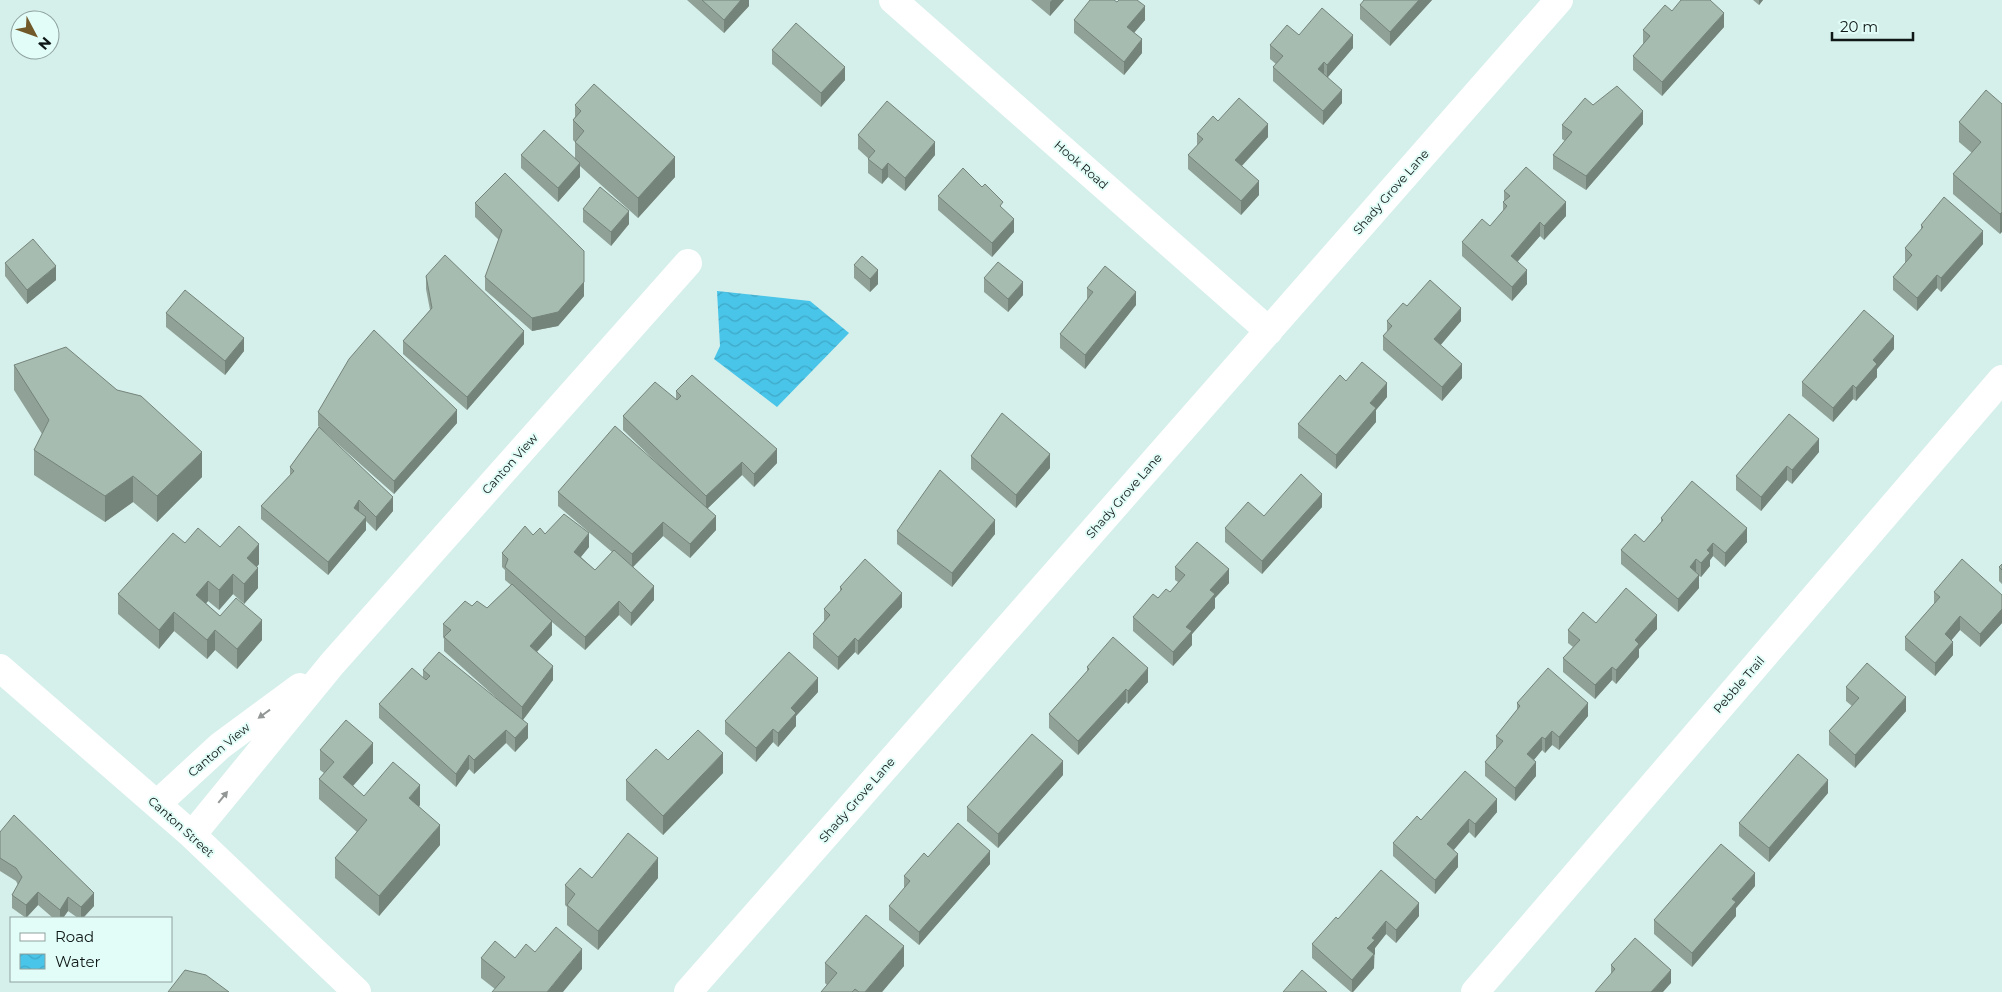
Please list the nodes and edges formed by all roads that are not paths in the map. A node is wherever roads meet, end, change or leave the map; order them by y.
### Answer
1 (893, 0) edge
2 (1559, 0) edge
3 (688, 263) dead end
4 (1269, 331) junction
5 (2002, 378) edge
6 (332, 664) junction
7 (0, 668) edge
8 (215, 751) junction
9 (242, 774) junction
10 (157, 804) junction
11 (192, 835) junction
12 (357, 992) edge
13 (688, 992) edge
14 (1476, 992) edge

1 - 4 street, Hook Road
2 - 4 street, Shady Grove Lane
3 - 6 street, Canton View
4 - 13 street, Shady Grove Lane
5 - 14 street, Pebble Trail
6 -> 8 street, Canton View
6 - 9 street, Canton View
7 - 10 street, Canton Street
8 - 9 street
8 - 10 street, Canton View
11 -> 9 street, Canton View
10 - 11 street, Canton Street
11 - 12 street, Canton Street

